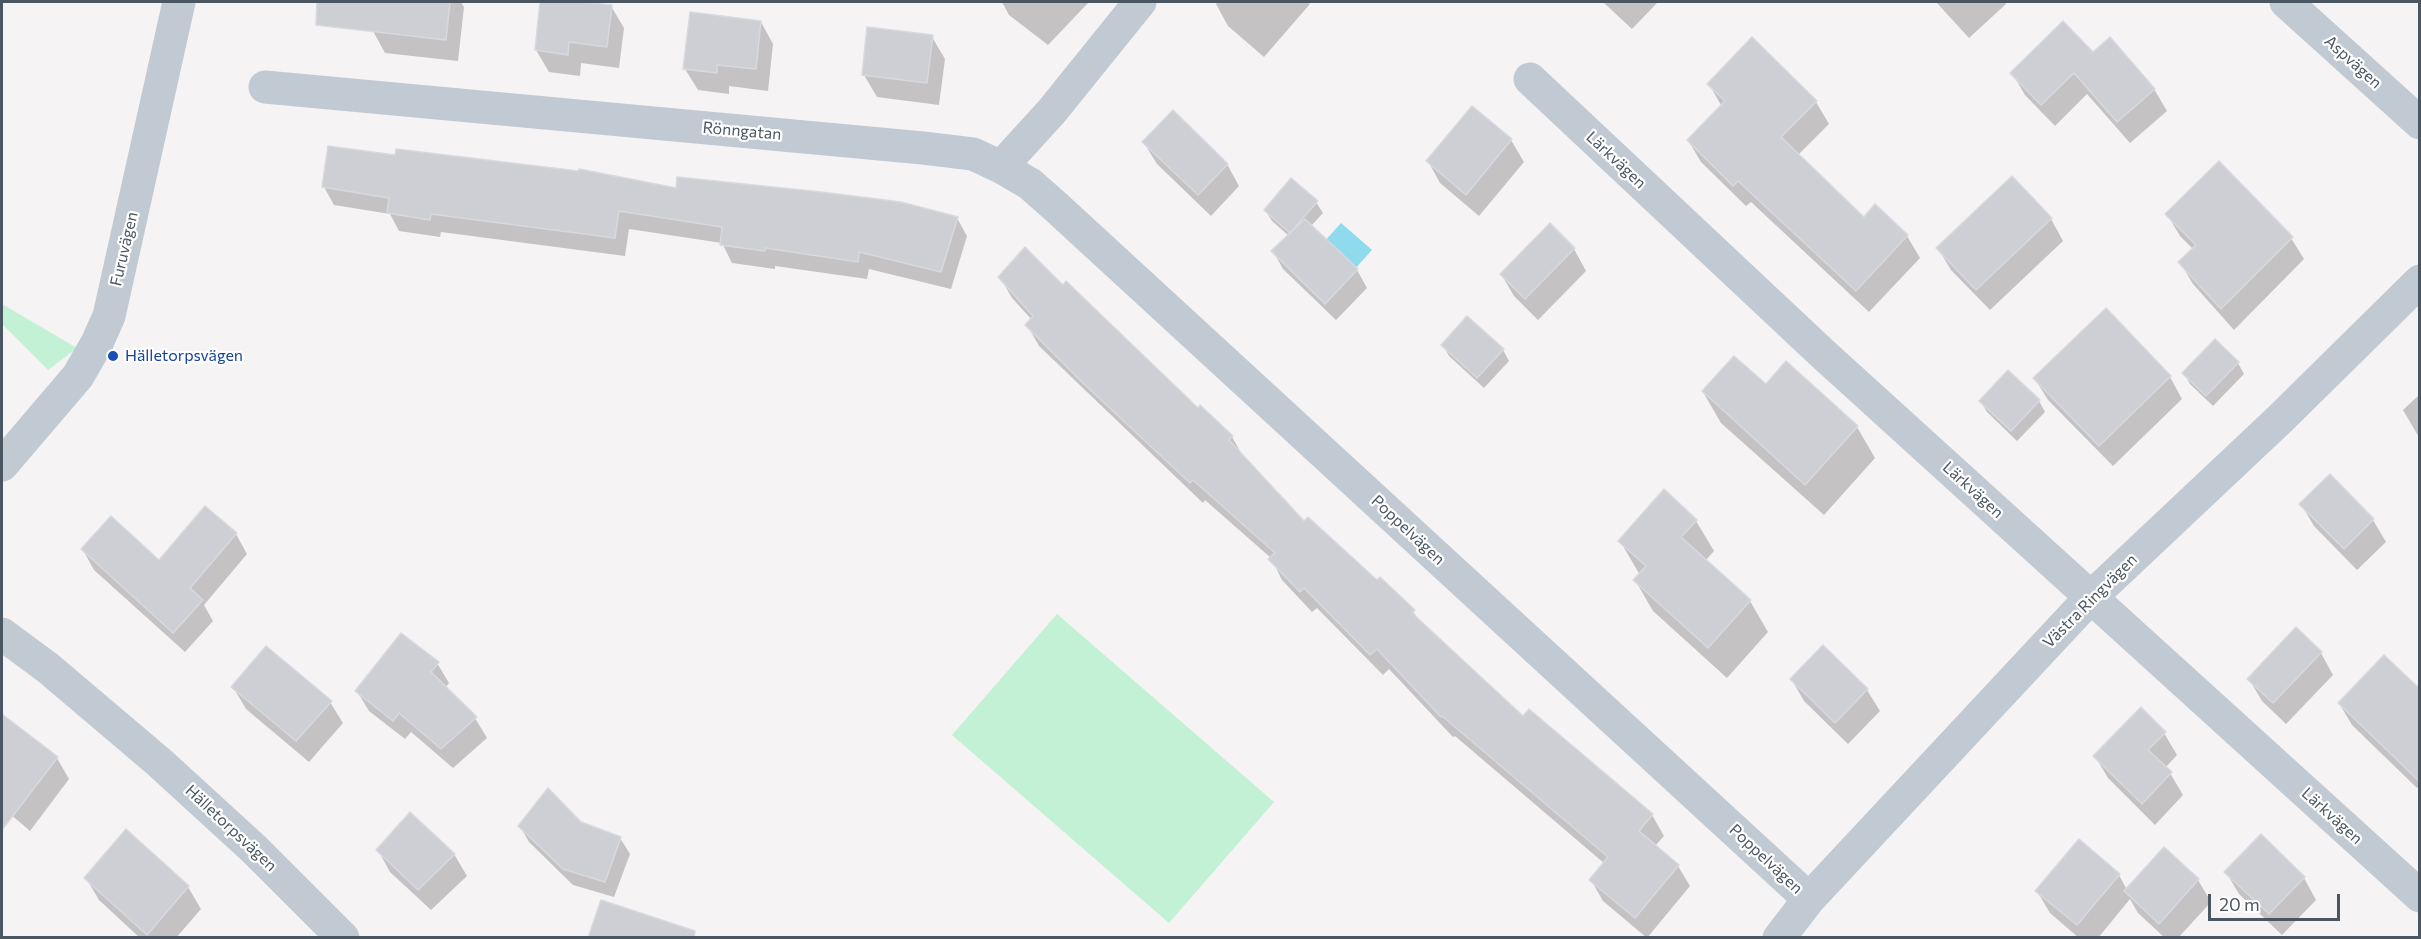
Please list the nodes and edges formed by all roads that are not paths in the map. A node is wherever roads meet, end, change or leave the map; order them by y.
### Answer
1 (180, 2) edge
2 (1140, 2) edge
3 (2286, 2) edge
4 (1530, 79) dead end
5 (265, 87) dead end
6 (2420, 123) edge
7 (1001, 167) junction
8 (2420, 281) edge
9 (2, 465) edge
10 (2091, 597) junction
11 (2, 634) edge
12 (2420, 896) edge
13 (1809, 899) junction
14 (343, 938) edge
15 (1779, 938) edge

1 - 9 street, Furuvägen
2 - 7 street
3 - 6 street, Aspvägen
4 - 10 street, Lärkvägen
5 - 7 street, Rönngatan
7 - 13 street, Poppelvägen
8 - 10 street, Västra Ringvägen
10 - 12 street, Lärkvägen
10 - 13 street, Västra Ringvägen
11 - 14 street, Hälletorpsvägen
13 - 15 street, Västra Ringvägen

